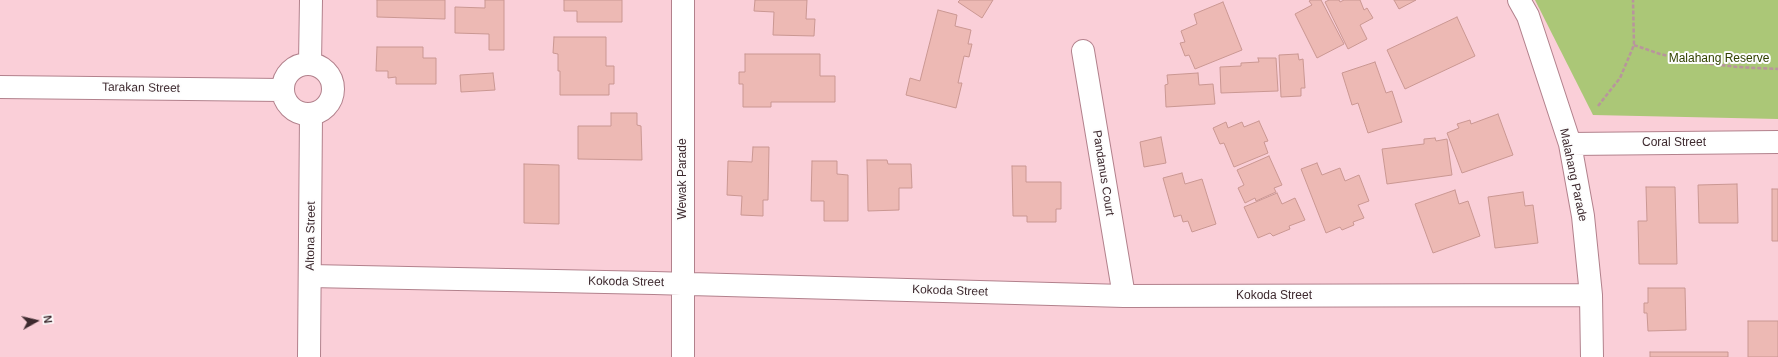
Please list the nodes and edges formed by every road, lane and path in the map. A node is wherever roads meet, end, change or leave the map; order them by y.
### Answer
1 (311, 0) edge
2 (684, 0) edge
3 (1519, 0) edge
4 (1633, 0) edge
5 (1634, 45) junction
6 (1083, 51) dead end
7 (310, 63) junction
8 (1778, 69) edge
9 (0, 87) edge
10 (282, 90) junction
11 (1598, 106) dead end
12 (311, 115) junction
13 (1778, 142) edge
14 (1570, 144) junction
15 (310, 276) junction
16 (683, 284) junction
17 (1590, 295) junction
18 (1124, 296) junction
19 (310, 357) edge
20 (683, 357) edge
21 (1592, 357) edge

1 - 7 street
2 - 16 street, Wewak Parade
3 - 14 street, Malahang Parade
4 - 5 path
5 - 8 path
5 - 11 path
6 - 18 street, Pandanus Court
7 - 10 street
7 - 12 street
9 - 10 street, Tarakan Street
10 - 12 street
12 - 15 street, Altona Street
13 - 14 street, Coral Street
14 - 17 street, Malahang Parade
15 - 16 street, Kokoda Street
15 - 19 street, Altona Street
16 - 18 street, Kokoda Street
16 - 20 street, Wewak Parade
17 - 18 street, Kokoda Street
17 - 21 street, Malahang Parade

